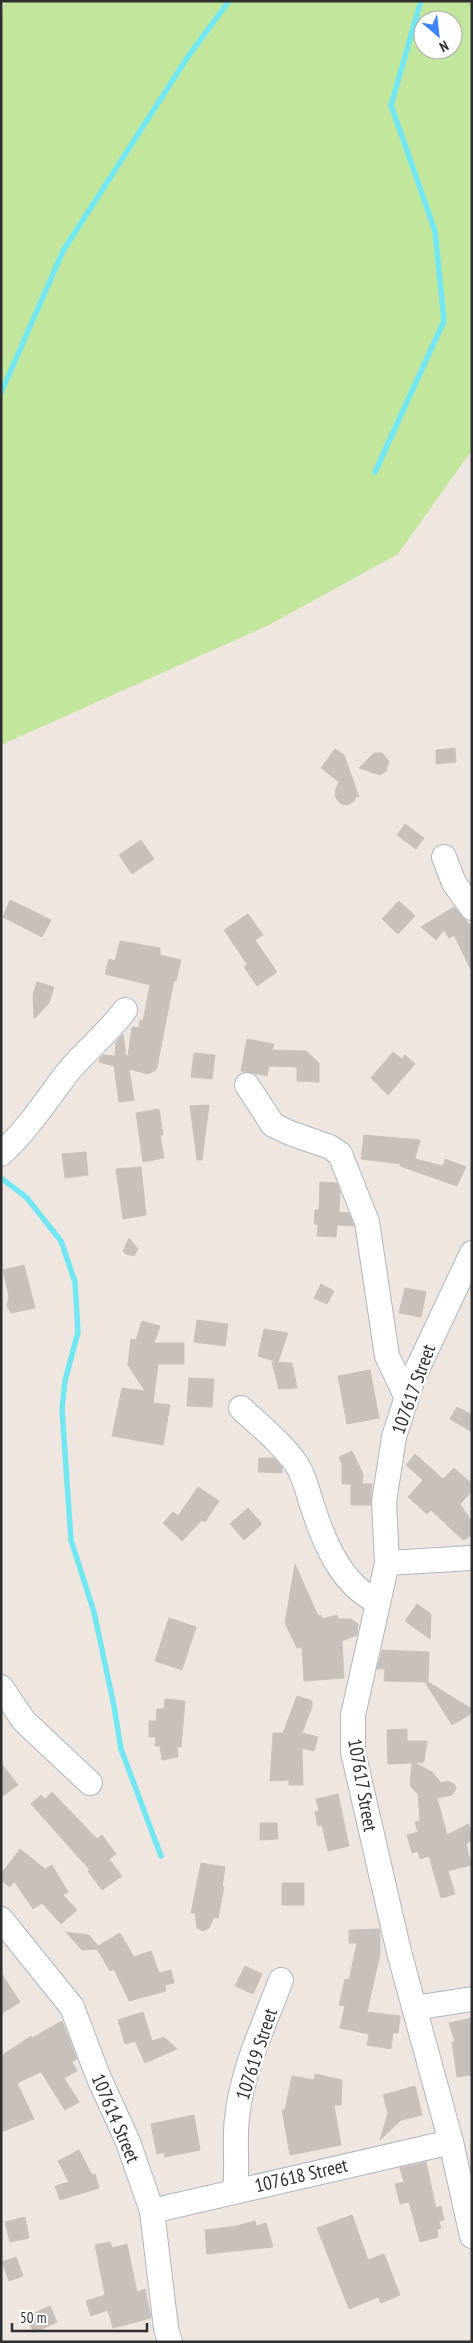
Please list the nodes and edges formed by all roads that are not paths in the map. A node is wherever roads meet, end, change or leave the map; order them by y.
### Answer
1 (444, 858) dead end
2 (472, 908) edge
3 (125, 1010) dead end
4 (247, 1085) dead end
5 (1, 1154) edge
6 (472, 1253) edge
7 (406, 1398) junction
8 (241, 1408) dead end
9 (472, 1558) edge
10 (387, 1563) junction
11 (378, 1602) junction
12 (1, 1687) edge
13 (90, 1783) dead end
14 (1, 1919) edge
15 (281, 1980) dead end
16 (472, 1999) edge
17 (414, 2008) junction
18 (451, 2142) junction
19 (235, 2190) junction
20 (152, 2210) junction
21 (472, 2236) edge
22 (170, 2342) edge

1 - 2 street
3 - 5 street
4 - 7 street
6 - 7 street, 107617 Street
7 - 10 street, 107617 Street
8 - 11 street
9 - 10 street
10 - 11 street, 107617 Street
11 - 17 street, 107617 Street
12 - 13 street
14 - 20 street, 107614 Street
15 - 19 street, 107619 Street
16 - 17 street
17 - 18 street, 107617 Street
18 - 19 street, 107618 Street
18 - 21 street, 107617 Street
19 - 20 street, 107618 Street
20 - 22 street, 107614 Street

